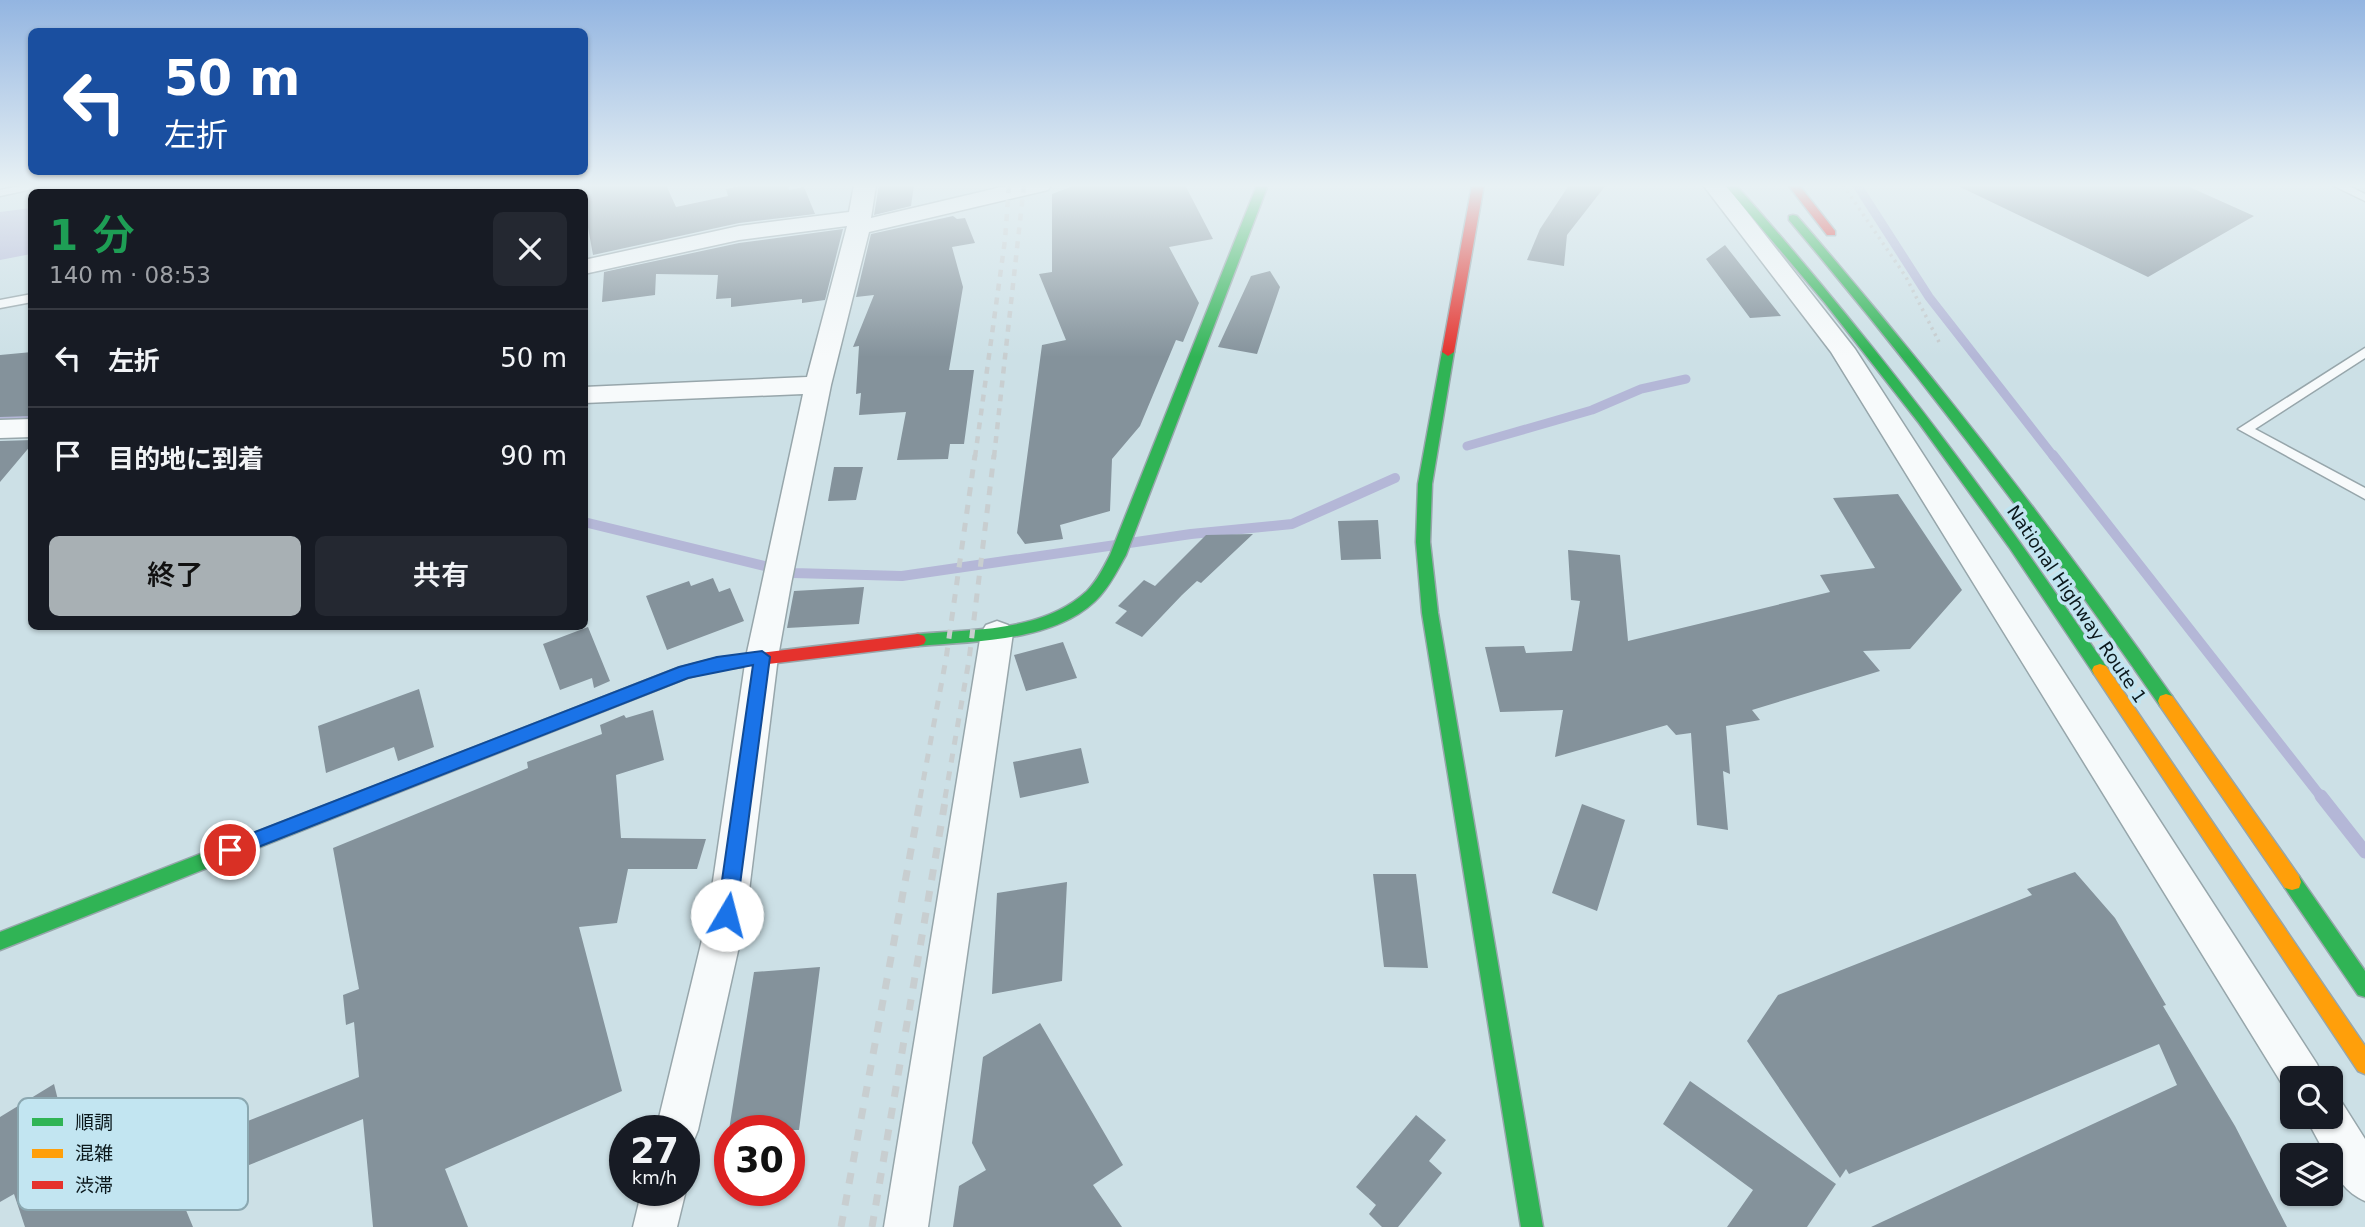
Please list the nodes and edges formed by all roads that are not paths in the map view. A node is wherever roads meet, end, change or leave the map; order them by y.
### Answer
1 (697, 242) edge
2 (853, 242) edge
3 (1241, 242) edge
4 (1468, 242) edge
5 (1759, 242) edge
6 (1781, 242) edge
7 (1814, 242) edge
8 (1839, 242) edge
9 (1842, 246) dead end
10 (588, 266) edge
11 (28, 299) edge
12 (1882, 299) dead end
13 (0, 304) edge
14 (2365, 352) edge
15 (818, 386) junction
16 (1941, 391) junction
17 (588, 396) edge
18 (28, 428) edge
19 (0, 429) edge
20 (2365, 494) edge
21 (997, 633) junction
22 (762, 657) junction
23 (0, 941) edge
24 (2365, 988) edge
25 (2365, 1063) edge
26 (2294, 1066) edge
27 (680, 1115) edge
28 (2334, 1129) edge
29 (2365, 1179) edge
30 (660, 1206) edge
31 (655, 1227) edge
32 (906, 1227) edge
33 (1532, 1227) edge

1 - 10 street
2 - 15 street
3 - 21 main road
4 - 33 main road
5 - 26 street
6 - 25 main road, National Highway Route 1
7 - 16 main road, National Highway Route 1
8 - 9 main road
11 - 13 lane
12 - 16 main road
14 - 20 lane
15 - 17 street
15 - 22 street
16 - 24 main road, National Highway Route 1
18 - 19 street
21 - 22 main road
21 - 32 street
22 - 23 main road
22 - 27 street
28 - 29 street
30 - 31 street

